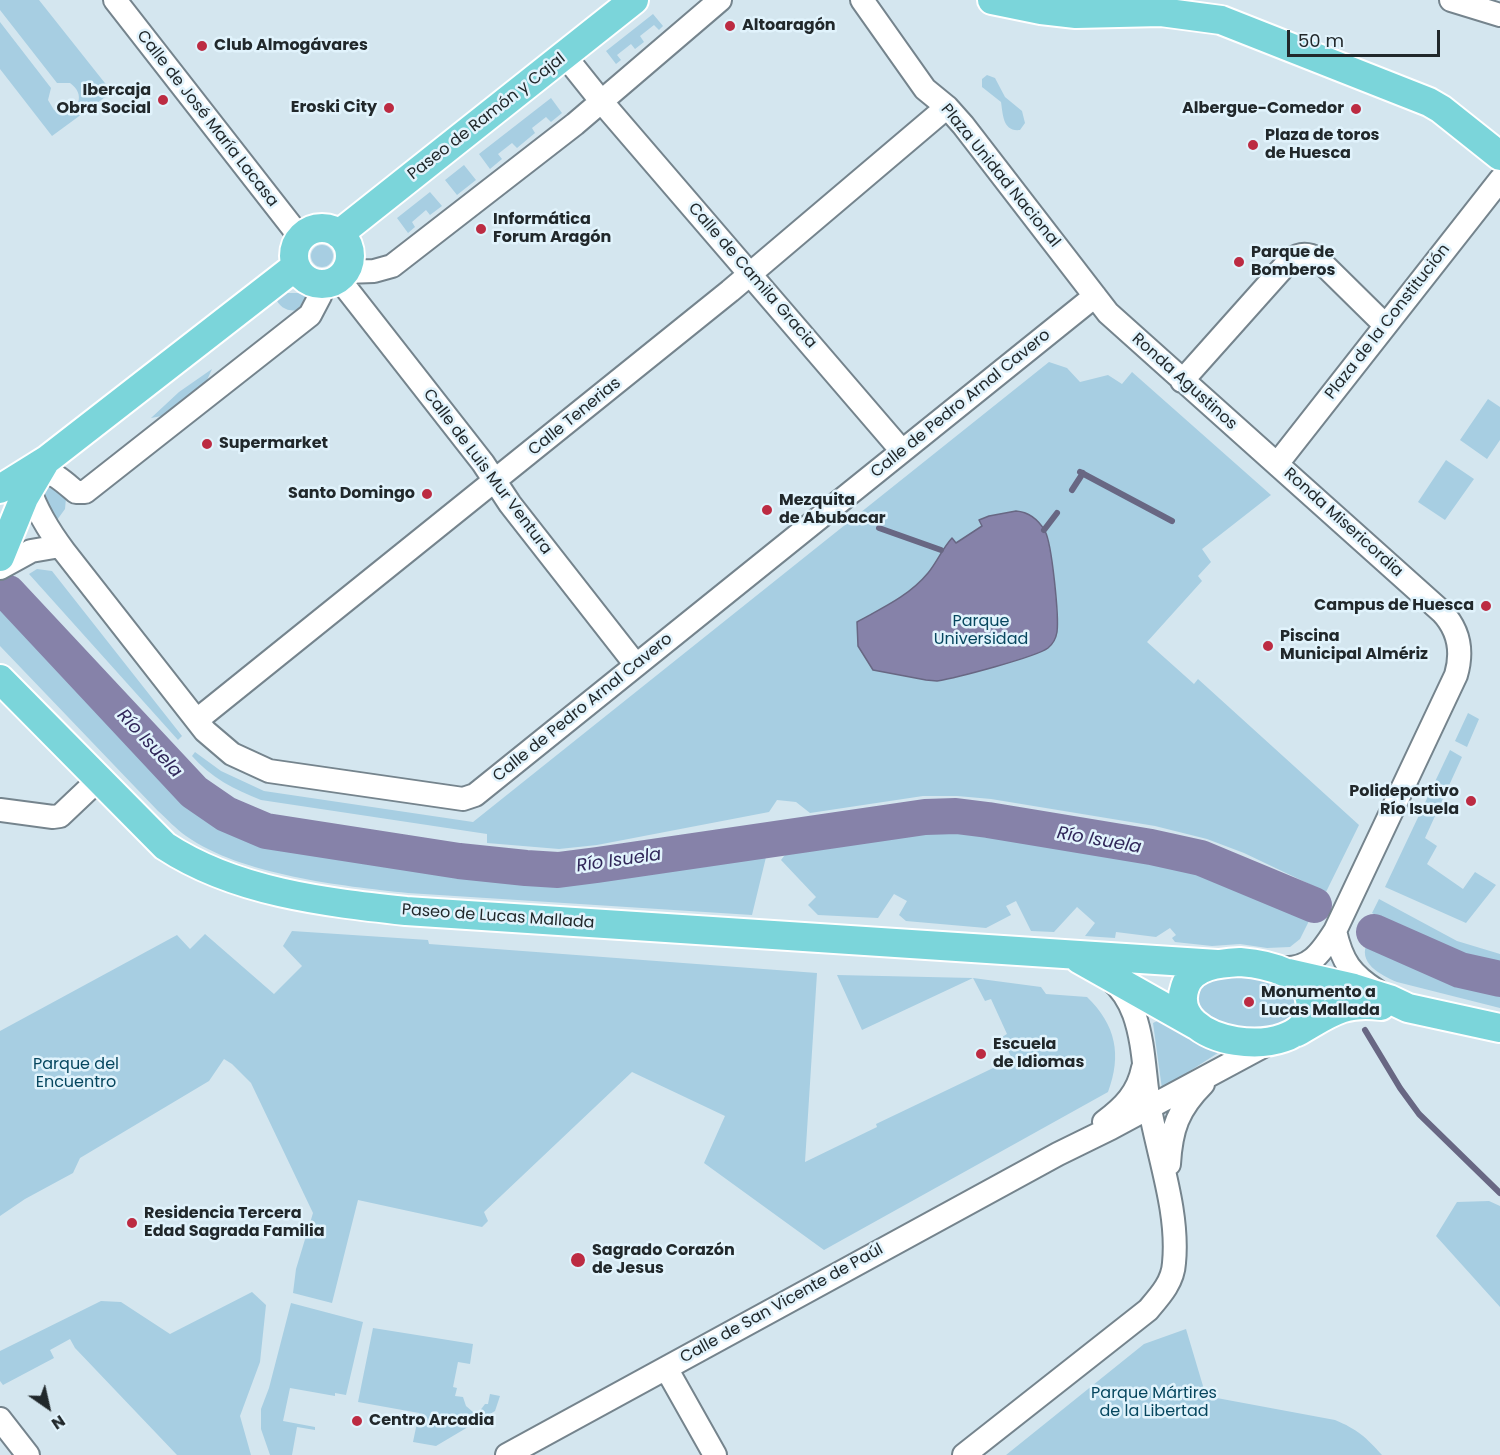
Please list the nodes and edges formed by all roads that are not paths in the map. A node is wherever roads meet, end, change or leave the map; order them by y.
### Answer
1 (115, 0) edge
2 (634, 0) edge
3 (720, 0) edge
4 (862, 0) edge
5 (992, 0) edge
6 (1451, 0) edge
7 (1500, 15) edge
8 (565, 56) junction
9 (601, 101) junction
10 (947, 107) junction
11 (1500, 156) edge
12 (1500, 180) edge
13 (339, 234) junction
14 (300, 237) junction
15 (295, 267) junction
16 (751, 274) junction
17 (335, 278) junction
18 (1095, 296) junction
19 (1385, 325) junction
20 (1182, 381) junction
21 (902, 451) junction
22 (0, 460) edge
23 (1277, 464) junction
24 (38, 470) junction
25 (495, 481) junction
26 (0, 491) edge
27 (13, 523) junction
28 (60, 546) junction
29 (0, 557) edge
30 (0, 568) edge
31 (636, 665) junction
32 (0, 679) edge
33 (197, 720) junction
34 (98, 780) junction
35 (0, 810) edge
36 (1335, 931) junction
37 (1075, 956) junction
38 (1206, 968) junction
39 (1279, 970) junction
40 (1103, 973) junction
41 (1323, 981) junction
42 (1155, 1003) junction
43 (1399, 1003) junction
44 (1197, 1026) junction
45 (1500, 1028) edge
46 (1293, 1031) junction
47 (1144, 1060) junction
48 (1227, 1064) junction
49 (1150, 1108) junction
50 (1058, 1154) junction
51 (1168, 1192) junction
52 (666, 1368) junction
53 (0, 1419) edge
54 (28, 1455) edge
55 (507, 1455) edge
56 (715, 1455) edge
57 (964, 1455) edge

1 - 14 street, Calle de José María Lacasa
2 - 8 main road, Paseo de Ramón y Cajal
3 - 9 street
4 - 10 street, Plaza Unidad Nacional
5 - 11 main road
6 - 7 street
8 - 9 street, Calle de Camila Gracia
8 - 13 main road, Paseo de Ramón y Cajal
9 - 16 street, Calle de Camila Gracia
9 - 17 street
10 - 16 street, Calle Tenerias
10 - 18 street, Plaza Unidad Nacional
12 - 19 street, Plaza de la Constitución
13 - 14 main road
13 - 17 main road
14 - 15 main road
15 - 17 main road
15 - 24 main road
16 - 21 street, Calle de Camila Gracia
16 - 25 street, Calle Tenerias
17 - 24 street
17 - 25 street, Calle de Luis Mur Ventura
18 - 20 street, Ronda Agustinos
18 - 21 street, Calle de Pedro Arnal Cavero
19 - 20 street
19 - 23 street, Plaza de la Constitución
20 - 23 street, Ronda Agustinos
21 - 31 street, Calle de Pedro Arnal Cavero
22 - 24 main road
23 - 36 street, Ronda Misericordia
24 - 26 main road
24 - 27 main road
24 - 28 street, Calle de Pedro Arnal Cavero
25 - 31 street, Calle de Luis Mur Ventura
25 - 33 street, Calle Tenerias
26 - 27 main road
27 - 28 street, Calle de Pedro Arnal Cavero
27 - 29 main road
28 - 30 street
28 - 33 street, Calle de Pedro Arnal Cavero
31 - 33 street, Calle de Pedro Arnal Cavero
32 - 34 main road, Paseo de Lucas Mallada
34 - 35 street
34 - 37 main road, Paseo de Lucas Mallada
36 - 39 street, Ronda Misericordia
36 - 41 street, Ronda Misericordia
36 - 43 street
37 - 38 main road, Paseo de Lucas Mallada
37 - 40 main road, Paseo de Lucas Mallada
38 - 39 main road
38 - 42 street, Calle de San Vicente de Paúl
38 - 44 main road
39 - 41 main road
39 - 46 main road
40 - 42 main road, Paseo de Lucas Mallada
40 - 47 street
41 - 43 main road
41 - 46 street, Ronda Misericordia
42 - 44 main road, Paseo de Lucas Mallada
42 - 47 street, Calle de San Vicente de Paúl
43 - 45 main road
43 - 46 main road
44 - 46 main road
46 - 48 street, Calle de San Vicente de Paúl
47 - 49 street
47 - 50 street, Calle de San Vicente de Paúl
48 - 49 street, Calle de San Vicente de Paúl
48 - 51 street
49 - 50 street, Calle de San Vicente de Paúl
49 - 51 street
50 - 52 street, Calle de San Vicente de Paúl
51 - 57 street
52 - 55 street, Calle de San Vicente de Paúl
52 - 56 street
53 - 54 street

